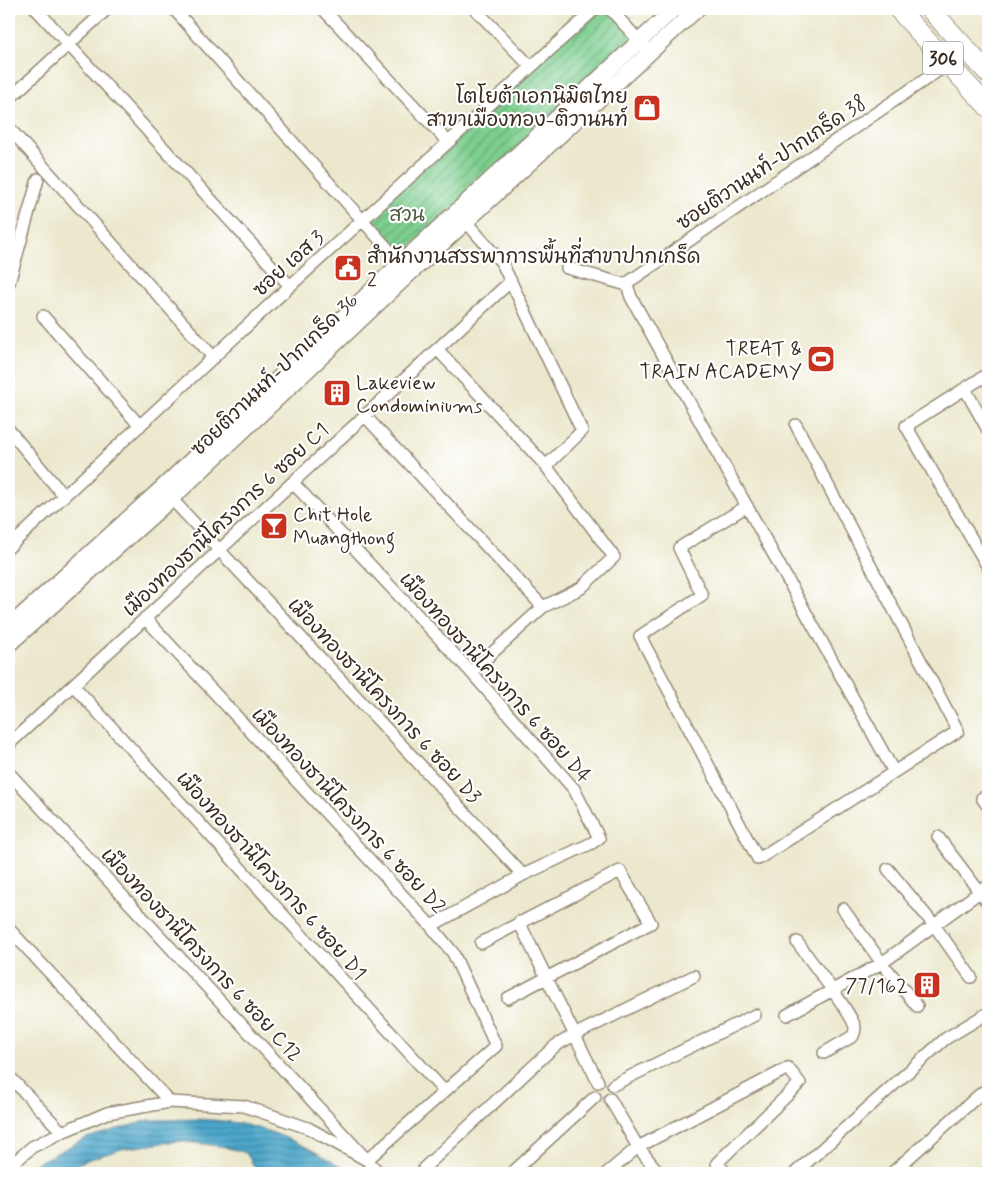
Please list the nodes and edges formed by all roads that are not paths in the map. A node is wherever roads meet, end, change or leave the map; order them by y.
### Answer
1 (36, 9) edge
2 (107, 9) edge
3 (174, 9) edge
4 (323, 9) edge
5 (475, 9) edge
6 (595, 9) edge
7 (610, 9) edge
8 (674, 9) edge
9 (696, 9) edge
10 (898, 9) edge
11 (930, 9) edge
12 (68, 45) junction
13 (644, 47) junction
14 (948, 64) junction
15 (531, 67) junction
16 (988, 73) edge
17 (9, 99) edge
18 (988, 107) edge
19 (9, 128) edge
20 (448, 142) junction
21 (38, 180) dead end
22 (461, 216) junction
23 (363, 220) junction
24 (405, 268) junction
25 (566, 268) dead end
26 (512, 281) junction
27 (9, 283) edge
28 (628, 285) junction
29 (290, 286) junction
30 (44, 316) dead end
31 (437, 350) junction
32 (214, 358) junction
33 (988, 374) edge
34 (965, 389) junction
35 (365, 416) junction
36 (796, 425) dead end
37 (140, 426) junction
38 (9, 430) edge
39 (988, 430) edge
40 (546, 466) junction
41 (293, 482) junction
42 (167, 494) junction
43 (64, 496) junction
44 (747, 506) junction
45 (9, 548) edge
46 (219, 550) junction
47 (988, 567) edge
48 (544, 607) junction
49 (145, 618) junction
50 (9, 627) edge
51 (9, 644) edge
52 (471, 672) junction
53 (73, 685) junction
54 (9, 744) edge
55 (894, 772) junction
56 (9, 773) edge
57 (938, 837) dead end
58 (888, 869) dead end
59 (523, 875) junction
60 (984, 889) edge
61 (988, 903) edge
62 (842, 909) dead end
63 (519, 922) junction
64 (934, 925) junction
65 (432, 926) junction
66 (9, 929) edge
67 (797, 942) dead end
68 (481, 943) dead end
69 (882, 963) junction
70 (694, 976) dead end
71 (971, 977) dead end
72 (546, 978) junction
73 (832, 990) junction
74 (508, 998) dead end
75 (917, 1006) dead end
76 (988, 1013) edge
77 (755, 1015) dead end
78 (787, 1015) dead end
79 (574, 1035) junction
80 (824, 1053) dead end
81 (9, 1076) edge
82 (598, 1082) junction
83 (612, 1085) junction
84 (988, 1088) edge
85 (444, 1091) junction
86 (596, 1097) junction
87 (610, 1099) junction
88 (170, 1102) junction
89 (62, 1132) junction
90 (638, 1147) junction
91 (367, 1160) junction
92 (9, 1167) edge
93 (424, 1168) dead end
94 (379, 1173) edge
95 (512, 1173) edge
96 (607, 1173) edge
97 (660, 1173) edge
98 (726, 1173) edge
99 (795, 1173) edge
100 (892, 1173) edge

1 - 12 street
2 - 12 street
3 - 23 street
4 - 20 street
5 - 15 street
6 - 15 street, ซอย เอส 3
7 - 13 street
8 - 13 street, ซอยติวานนท์-ปากเกร็ด 36
9 - 13 street, ซอยติวานนท์-ปากเกร็ด 36
10 - 14 main road, 306
11 - 16 main road, 306
12 - 17 street
12 - 29 street
13 - 22 street, ซอยติวานนท์-ปากเกร็ด 36
14 - 18 main road, 306
14 - 28 street, ซอยติวานนท์-ปากเกร็ด 38
15 - 20 street, ซอย เอส 3
19 - 32 street
20 - 23 street, ซอย เอส 3
21 - 27 street
22 - 24 street, ซอยติวานนท์-ปากเกร็ด 36
22 - 26 street
23 - 24 street
23 - 29 street, ซอย เอส 3
24 - 42 street, ซอยติวานนท์-ปากเกร็ด 36
25 - 28 street
26 - 31 street, เมืองทองธานีโครงการ 6 ซอย C1
26 - 40 street
28 - 44 street
29 - 32 street, ซอย เอส 3
30 - 37 street
31 - 35 street, เมืองทองธานีโครงการ 6 ซอย C1
31 - 40 street
32 - 37 street, ซอย เอส 3
33 - 34 street
34 - 39 street
34 - 47 street
35 - 41 street, เมืองทองธานีโครงการ 6 ซอย C1
35 - 48 street
36 - 55 street
37 - 43 street, ซอย เอส 3
38 - 43 street
40 - 48 street
41 - 46 street, เมืองทองธานีโครงการ 6 ซอย C1
41 - 52 street, เมืองทองธานีโครงการ 6 ซอย D4
42 - 46 street, เมืองทองธานีโครงการ 6 ซอย D3
42 - 50 street, ซอยติวานนท์-ปากเกร็ด 36
42 - 51 street, ซอยติวานนท์-ปากเกร็ด 36
43 - 45 street, ซอย เอส 3
44 - 55 street
44 - 55 street
46 - 49 street, เมืองทองธานีโครงการ 6 ซอย C1
46 - 59 street, เมืองทองธานีโครงการ 6 ซอย D3
48 - 52 street
49 - 53 street, เมืองทองธานีโครงการ 6 ซอย C1
49 - 65 street, เมืองทองธานีโครงการ 6 ซอย D2
52 - 59 street, เมืองทองธานีโครงการ 6 ซอย D4
53 - 54 street, เมืองทองธานีโครงการ 6 ซอย C1
53 - 85 street, เมืองทองธานีโครงการ 6 ซอย D1
56 - 91 street, เมืองทองธานีโครงการ 6 ซอย C12
57 - 60 street
58 - 64 street
59 - 65 street
60 - 61 street
60 - 64 street
62 - 69 street
63 - 68 street
63 - 72 street
63 - 72 street
64 - 69 street
64 - 71 street
65 - 85 street, เมืองทองธานีโครงการ 6 ซอย D2
66 - 88 street
67 - 73 street
69 - 73 street
69 - 75 street
70 - 79 street
72 - 74 street
72 - 79 street
73 - 78 street
73 - 80 street
76 - 99 street
77 - 83 street
79 - 82 street
79 - 93 street
81 - 89 street
82 - 83 street
82 - 86 street
83 - 87 street
84 - 100 street
85 - 91 street
86 - 87 street
86 - 95 street
87 - 90 street
88 - 89 street
88 - 91 street
89 - 92 street
90 - 96 street
90 - 97 street
90 - 98 street
91 - 94 street, เมืองทองธานีโครงการ 6 ซอย C12

